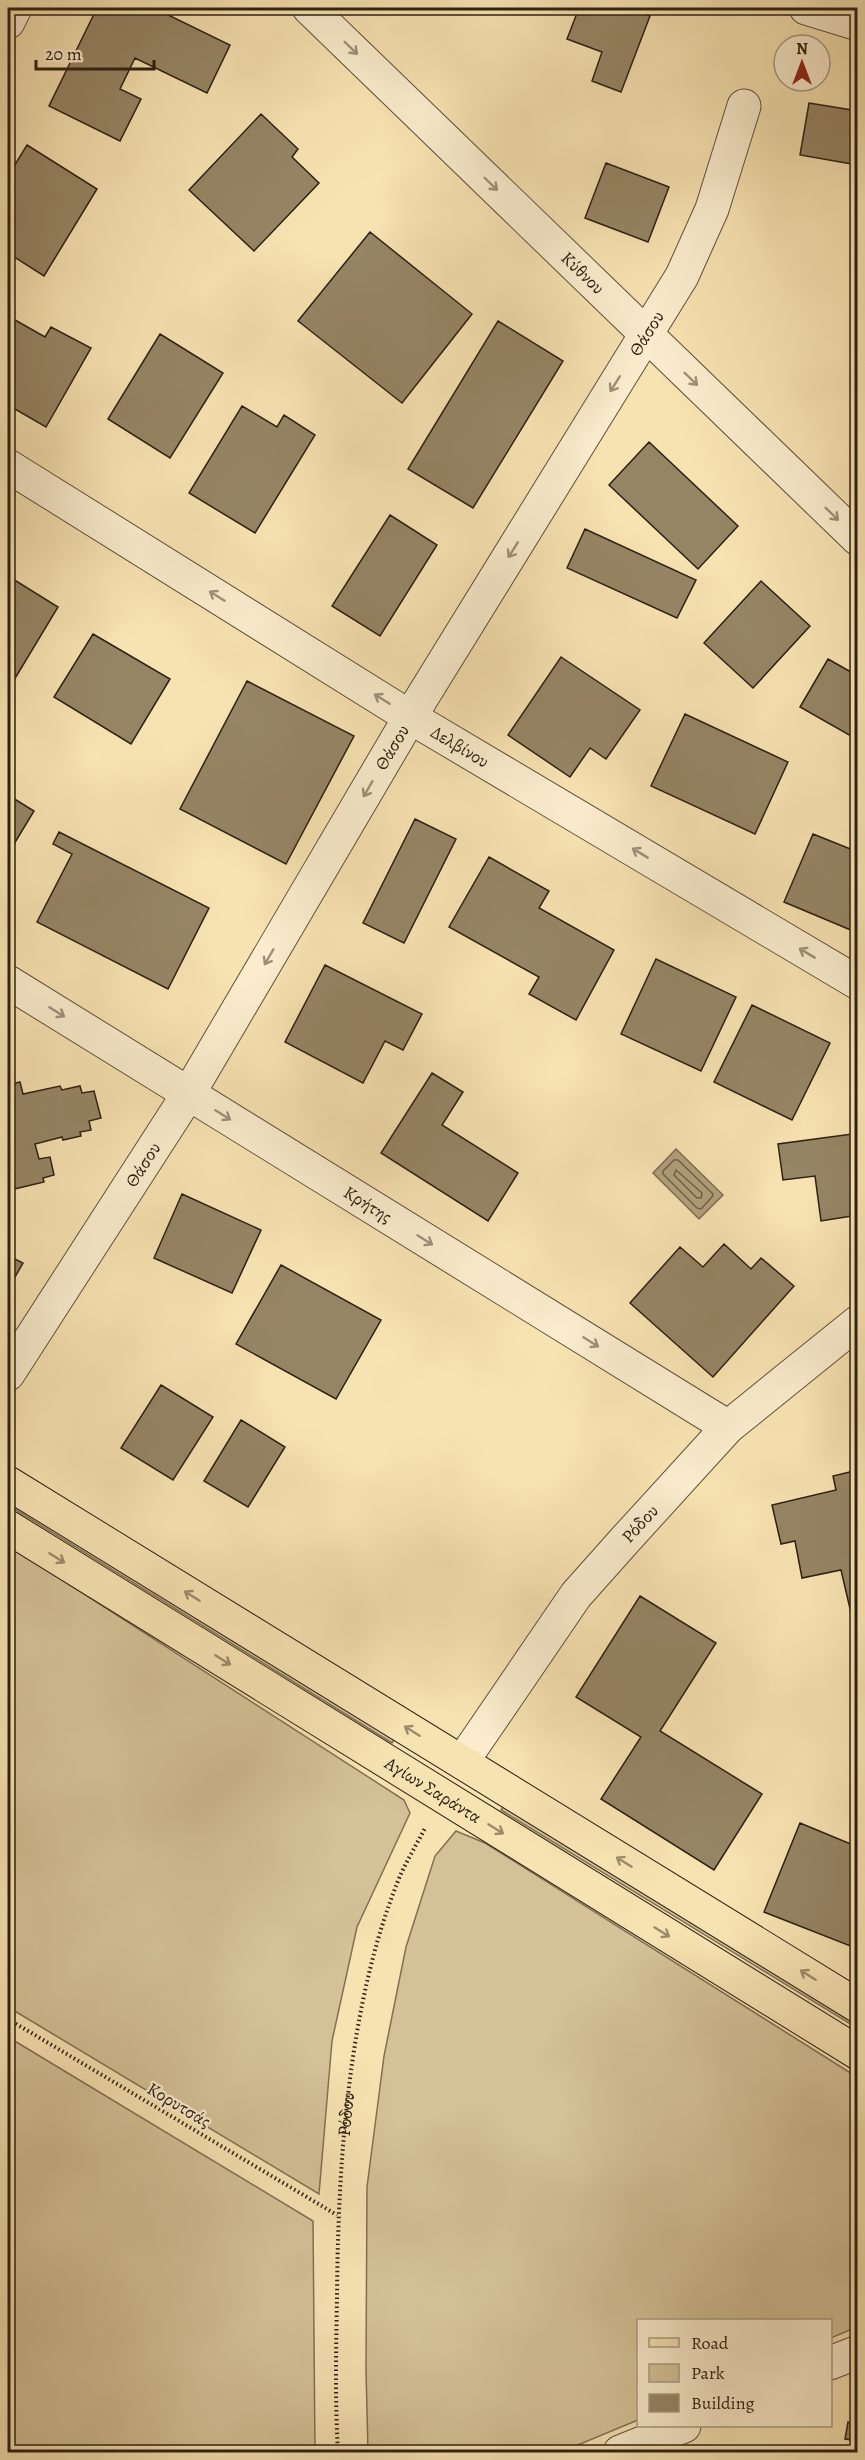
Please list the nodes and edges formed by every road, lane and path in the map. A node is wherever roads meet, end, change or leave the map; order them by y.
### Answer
1 (15, 8) edge
2 (309, 8) edge
3 (807, 9) edge
4 (8, 22) edge
5 (858, 24) edge
6 (744, 106) dead end
7 (646, 334) junction
8 (8, 466) edge
9 (858, 539) edge
10 (410, 717) junction
11 (8, 982) edge
12 (858, 983) edge
13 (189, 1094) junction
14 (858, 1322) edge
15 (8, 1374) edge
16 (728, 1428) junction
17 (8, 1483) edge
18 (8, 1527) edge
19 (462, 1762) junction
20 (442, 1795) junction
21 (858, 2006) edge
22 (8, 2019) edge
23 (858, 2053) edge
24 (338, 2215) junction
25 (858, 2352) edge
26 (832, 2363) edge
27 (682, 2427) edge
28 (338, 2452) edge
29 (620, 2452) edge

1 - 4 street
2 -> 7 street, Κύθνου
3 - 5 street
6 - 7 street, Θάσου
7 -> 9 street, Κύθνου
7 -> 10 street, Θάσου
10 -> 8 street, Δελβίνου
12 -> 10 street, Δελβίνου
10 -> 13 street, Θάσου
11 -> 13 street, Κρήτης
13 - 15 street, Θάσου
13 -> 16 street, Κρήτης
14 - 16 street, Ρόδου
16 - 19 street, Ρόδου
19 -> 17 main road
18 -> 20 main road, Αγίων Σαράντα
21 -> 19 main road
20 -> 23 main road, Αγίων Σαράντα
20 - 24 path, Ρόδου
22 - 24 path, Κορυτσάς
24 - 28 path, Ρόδου
25 - 26 street
27 - 29 street

